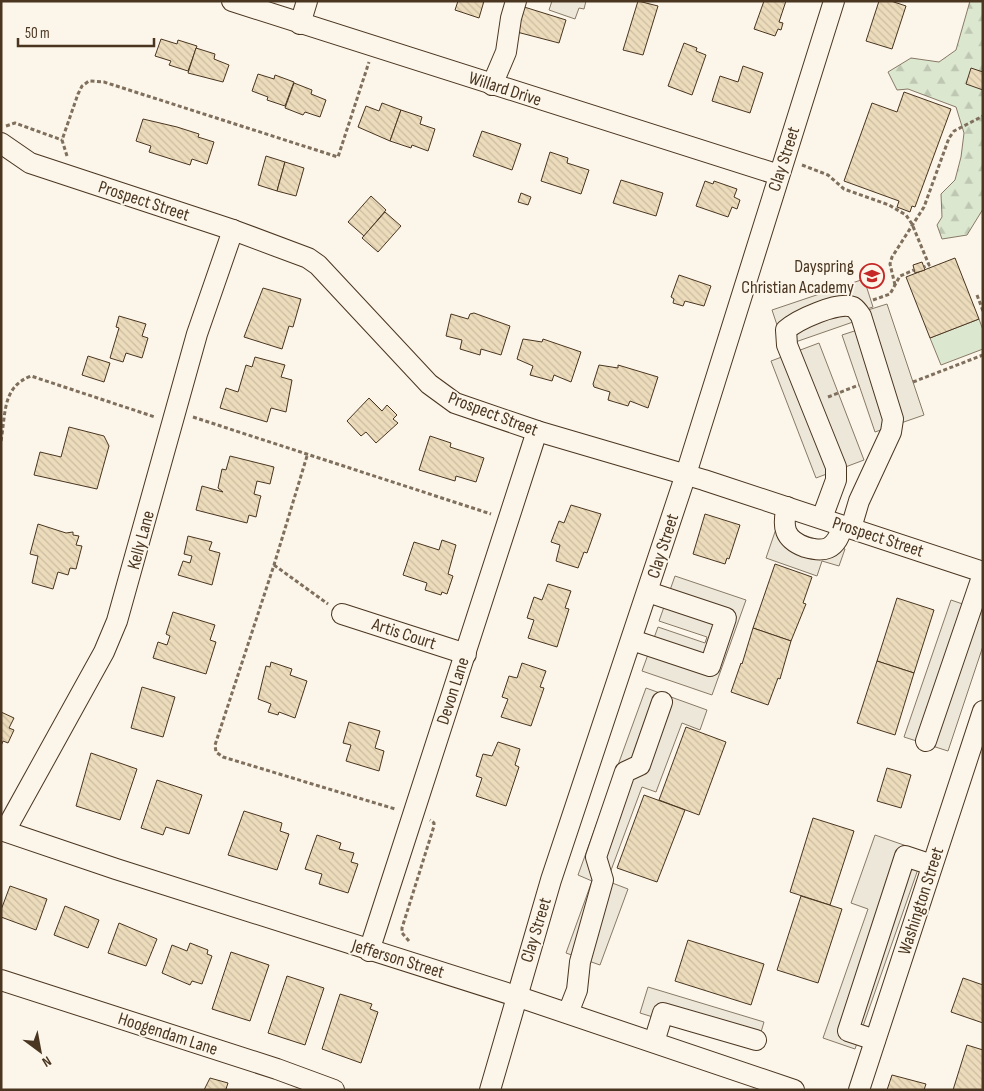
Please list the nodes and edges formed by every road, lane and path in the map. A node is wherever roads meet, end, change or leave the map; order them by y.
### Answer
1 (232, 1) edge
2 (307, 1) edge
3 (516, 1) edge
4 (834, 1) edge
5 (300, 24) junction
6 (374, 47) junction
7 (492, 85) junction
8 (983, 116) edge
9 (2, 135) edge
10 (62, 140) junction
11 (67, 160) dead end
12 (781, 167) junction
13 (912, 224) junction
14 (234, 230) junction
15 (924, 267) dead end
16 (914, 270) dead end
17 (895, 285) junction
18 (977, 295) dead end
19 (873, 300) dead end
20 (983, 311) edge
21 (983, 354) edge
22 (913, 382) dead end
23 (859, 385) dead end
24 (838, 393) dead end
25 (175, 416) junction
26 (537, 432) junction
27 (1, 441) edge
28 (307, 456) junction
29 (686, 474) junction
30 (786, 507) junction
31 (822, 518) junction
32 (509, 520) junction
33 (847, 527) junction
34 (274, 565) junction
35 (983, 573) edge
36 (648, 592) junction
37 (342, 614) joint
38 (632, 640) junction
39 (466, 654) junction
40 (662, 702) dead end
41 (983, 712) edge
42 (926, 741) dead end
43 (413, 815) junction
44 (3, 831) edge
45 (932, 865) junction
46 (410, 942) dead end
47 (369, 951) junction
48 (1, 980) edge
49 (516, 996) junction
50 (568, 1013) junction
51 (756, 1040) dead end
52 (876, 1040) junction
53 (654, 1042) junction
54 (334, 1090) edge
55 (490, 1090) edge
56 (794, 1090) edge
57 (859, 1090) edge

1 - 5 street, Willard Drive
2 - 5 street
3 - 7 street
4 - 12 street, Clay Street
5 - 6 street, Willard Drive
6 - 7 street, Willard Drive
6 - 10 path
7 - 12 street, Willard Drive
8 - 13 path
9 - 10 path
9 - 14 street, Prospect Street
10 - 11 path
12 - 13 path
12 - 29 street, Clay Street
13 - 15 path
13 - 17 path
14 - 25 street, Kelly Lane
14 - 26 street, Prospect Street
16 - 17 path
17 - 19 path
18 - 20 path
21 - 22 path
23 - 24 path
25 - 27 path
25 - 28 path
25 - 44 street, Kelly Lane
26 - 29 street, Prospect Street
26 - 32 street, Devon Lane
28 - 32 path
28 - 34 path
29 - 30 street, Prospect Street
29 - 36 street, Clay Street
30 - 31 street, Prospect Street
30 - 33 street
31 - 33 street, Prospect Street
31 - 33 street
32 - 39 street, Devon Lane
33 - 35 street, Prospect Street
34 - 37 path
34 - 43 path
35 - 42 street
36 - 38 street, Clay Street
36 - 38 street
37 - 39 street, Artis Court
38 - 49 street, Clay Street
39 - 43 street, Devon Lane
40 - 50 street
41 - 45 street, Washington Street
43 - 46 path
43 - 47 street, Devon Lane
44 - 47 street, Jefferson Street
45 - 52 street, Washington Street
45 - 52 street
47 - 49 street, Jefferson Street
48 - 54 street, Hoogendam Lane
49 - 50 street, Jefferson Street
49 - 55 street, Clay Street
50 - 53 street, Jefferson Street
51 - 53 street
52 - 57 street, Washington Street
53 - 56 street, Jefferson Street

